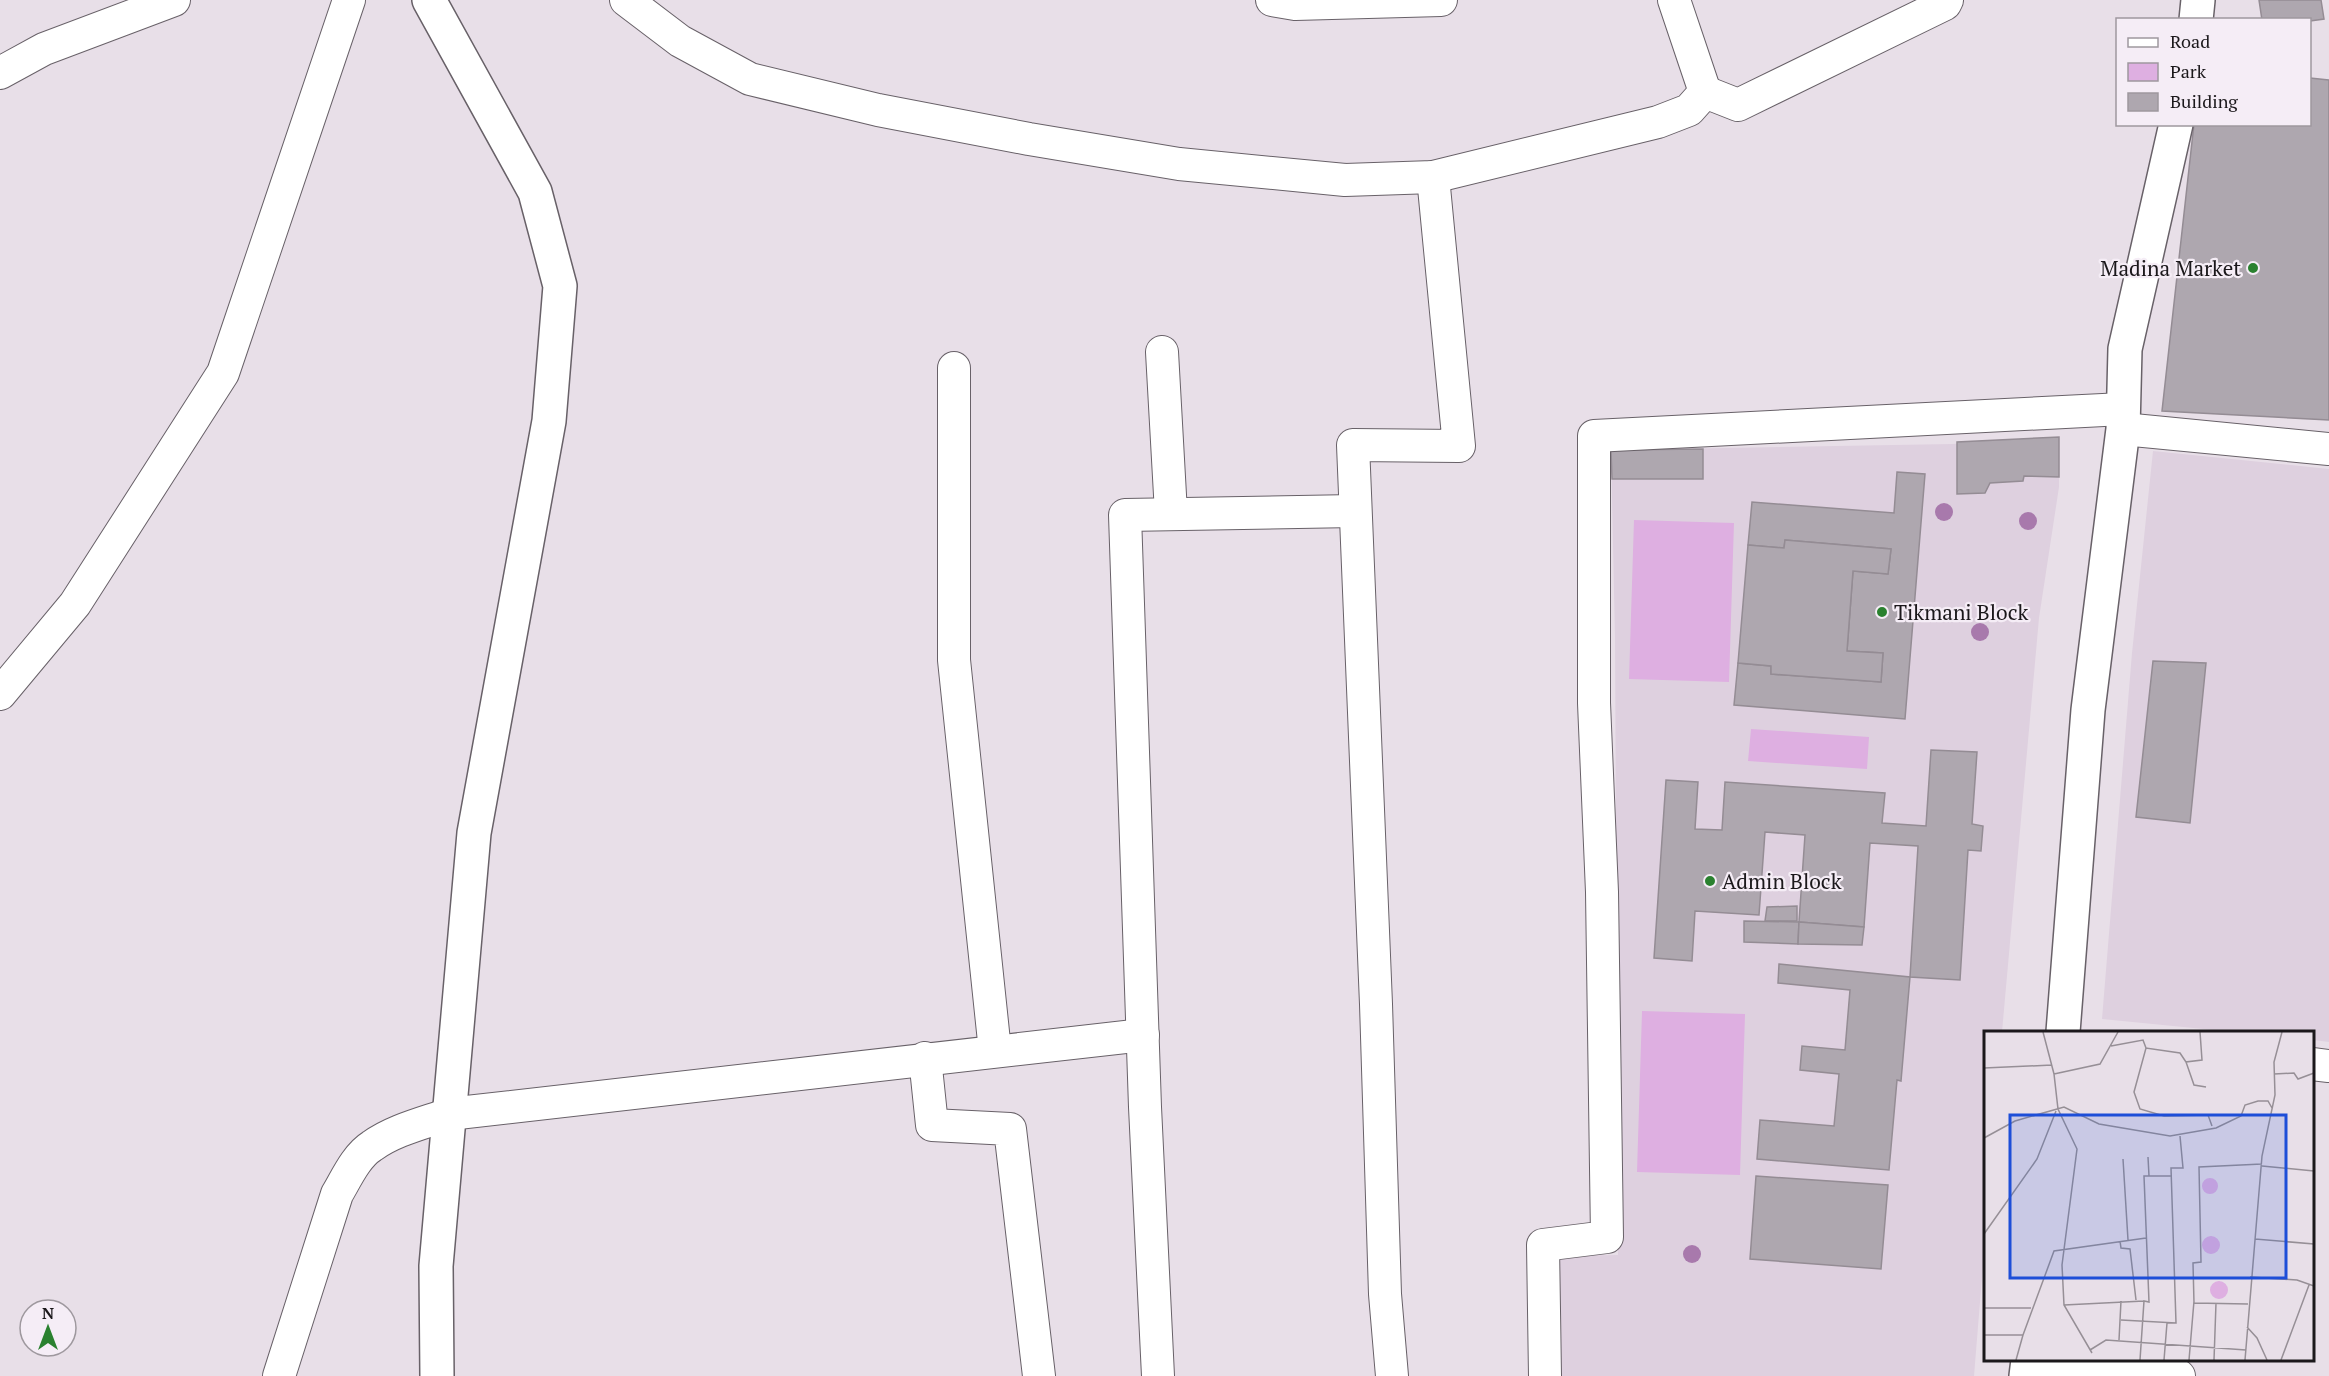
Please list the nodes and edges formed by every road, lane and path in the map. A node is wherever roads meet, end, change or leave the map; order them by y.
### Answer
1 (174, 0) edge
2 (349, 0) edge
3 (429, 0) edge
4 (626, 0) edge
5 (1272, 0) edge
6 (1441, 0) edge
7 (1674, 0) edge
8 (1947, 0) edge
9 (2198, 0) edge
10 (2196, 18) edge
11 (0, 73) edge
12 (1705, 92) junction
13 (2176, 126) edge
14 (1433, 177) junction
15 (1162, 352) dead end
16 (954, 368) dead end
17 (2123, 419) junction
18 (2329, 449) edge
19 (1355, 511) junction
20 (1172, 513) junction
21 (0, 694) edge
22 (2063, 1031) edge
23 (1143, 1035) junction
24 (995, 1051) junction
25 (926, 1058) junction
26 (2314, 1064) edge
27 (2329, 1066) edge
28 (449, 1114) junction
29 (2027, 1367) edge
30 (279, 1376) edge
31 (437, 1376) edge
32 (1039, 1376) edge
33 (1158, 1376) edge
34 (1392, 1376) edge
35 (1545, 1376) edge
36 (2179, 1376) edge

1 - 11 street
2 - 21 street
3 - 28 street
4 - 14 street
5 - 6 street
7 - 12 street
8 - 12 street
9 - 10 street
12 - 14 street
13 - 17 street
14 - 19 street
15 - 20 street
16 - 24 street
17 - 18 street
17 - 22 street
17 - 35 street
19 - 20 street
19 - 34 street
20 - 23 street
23 - 24 street
23 - 33 street
24 - 25 street
25 - 28 street
25 - 32 street
26 - 27 street
28 - 30 street
28 - 31 street
29 - 36 street

